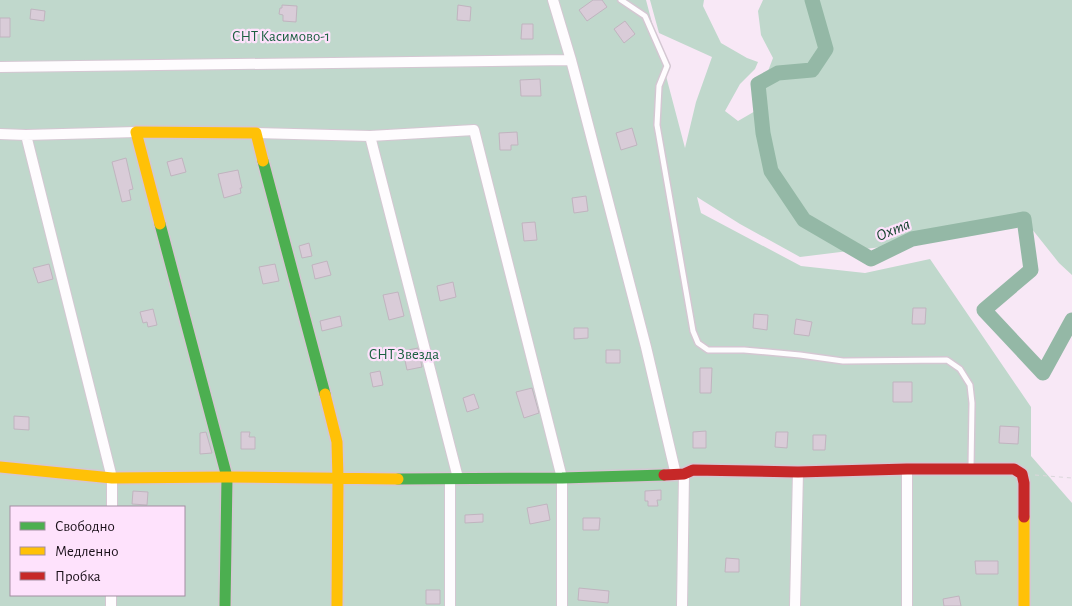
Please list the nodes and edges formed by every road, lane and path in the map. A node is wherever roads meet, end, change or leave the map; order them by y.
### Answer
1 (553, 0) edge
2 (622, 0) edge
3 (571, 60) junction
4 (0, 67) edge
5 (136, 132) junction
6 (0, 134) edge
7 (256, 134) junction
8 (26, 135) junction
9 (370, 136) junction
10 (0, 467) edge
11 (907, 469) junction
12 (971, 469) junction
13 (798, 472) junction
14 (1022, 474) junction
15 (680, 475) junction
16 (227, 477) junction
17 (112, 478) junction
18 (562, 478) junction
19 (1072, 478) edge
20 (338, 479) junction
21 (454, 479) junction
22 (112, 506) edge
23 (225, 606) edge
24 (337, 606) edge
25 (450, 606) edge
26 (562, 606) edge
27 (682, 606) edge
28 (795, 606) edge
29 (907, 606) edge
30 (1024, 606) edge

1 - 3 street
2 - 12 lane
3 - 4 street
3 - 15 street
5 - 7 street
5 - 8 street
5 - 16 street
6 - 8 street
7 - 9 street
7 - 20 street
8 - 17 street
9 - 18 street
9 - 21 street
10 - 17 street
11 - 12 street
11 - 13 street
11 - 29 street
12 - 14 street
13 - 15 street
13 - 28 street
14 - 19 path
14 - 30 street
15 - 18 street
15 - 27 street
16 - 17 street
16 - 20 street
16 - 23 street
17 - 22 street
18 - 21 street
18 - 26 street
20 - 21 street
20 - 24 street
21 - 25 street

